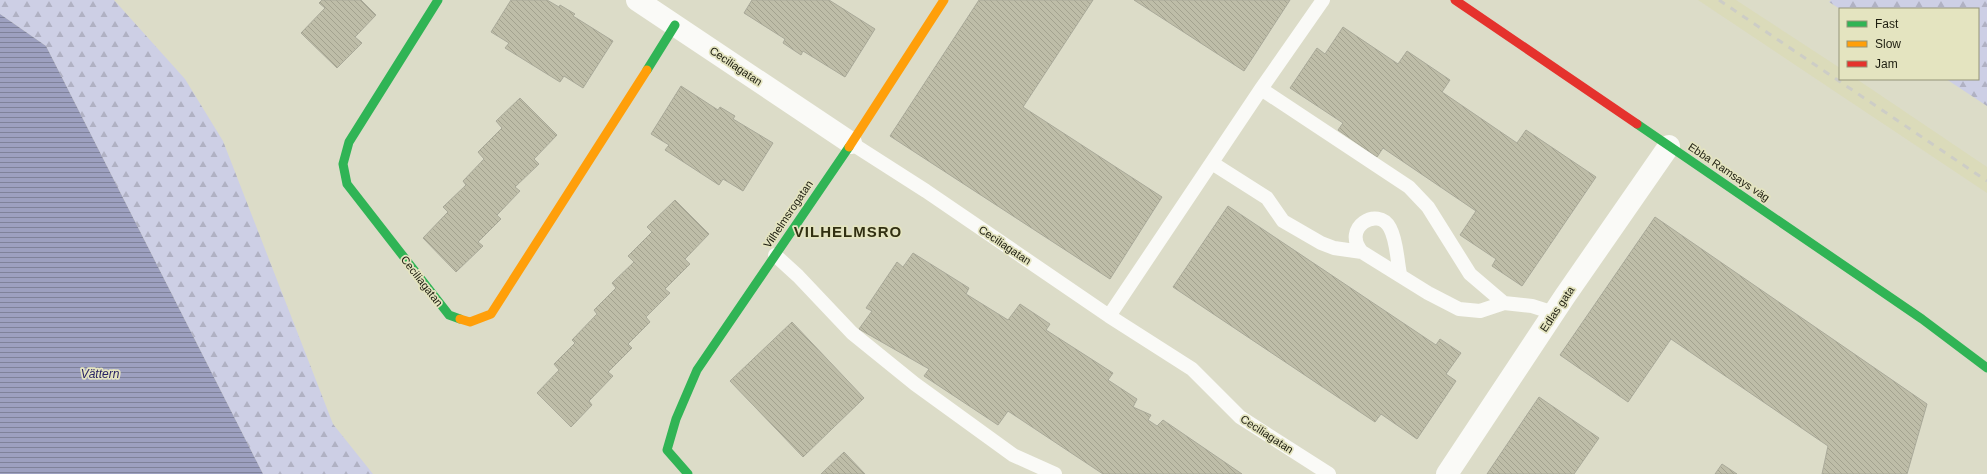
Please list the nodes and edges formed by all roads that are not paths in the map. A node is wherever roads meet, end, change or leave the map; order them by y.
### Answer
1 (438, 0) edge
2 (637, 0) edge
3 (944, 0) edge
4 (1322, 0) edge
5 (1455, 0) edge
6 (675, 25) junction
7 (1261, 89) junction
8 (852, 143) junction
9 (1669, 146) junction
10 (1212, 163) junction
11 (1362, 252) junction
12 (775, 255) junction
13 (1400, 274) junction
14 (1504, 303) junction
15 (1554, 313) junction
16 (1109, 316) junction
17 (1987, 368) edge
18 (688, 474) edge
19 (1055, 474) edge
20 (1329, 474) edge
21 (1447, 474) edge

1 - 6 street, Ceciliagatan
2 - 6 street, Ceciliagatan
3 - 8 street, Vilhelmsrogatan
4 - 7 lane
5 - 9 street, Ebba Ramsays väg
6 - 8 street, Ceciliagatan
7 - 10 lane
7 - 14 lane
8 - 12 street, Vilhelmsrogatan
8 - 16 lane, Ceciliagatan
9 - 15 street, Edlas gata
9 - 17 street, Ebba Ramsays väg
10 - 11 lane
10 - 16 lane
11 - 13 lane
11 - 13 lane
12 - 18 street, Vilhelmsrogatan
12 - 19 lane
13 - 14 lane
14 - 15 lane
15 - 21 street, Edlas gata
16 - 20 lane, Ceciliagatan

